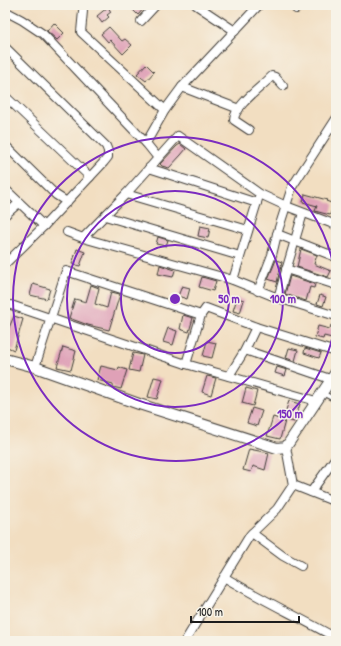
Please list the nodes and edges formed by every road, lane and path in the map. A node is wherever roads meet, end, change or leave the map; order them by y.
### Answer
1 (156, 5) edge
2 (196, 5) edge
3 (254, 6) edge
4 (5, 10) edge
5 (83, 11) dead end
6 (141, 21) dead end
7 (235, 31) junction
8 (5, 47) edge
9 (284, 86) dead end
10 (182, 87) junction
11 (5, 96) edge
12 (239, 109) junction
13 (165, 110) junction
14 (336, 119) edge
15 (249, 130) dead end
16 (146, 142) junction
17 (5, 145) edge
18 (158, 158) junction
19 (149, 168) junction
20 (90, 177) junction
21 (5, 189) edge
22 (126, 194) junction
23 (260, 194) junction
24 (67, 202) junction
25 (257, 202) junction
26 (19, 203) junction
27 (286, 206) junction
28 (303, 212) junction
29 (5, 215) edge
30 (105, 216) junction
31 (336, 225) edge
32 (44, 226) junction
33 (248, 230) junction
34 (67, 232) dead end
35 (277, 234) junction
36 (83, 238) junction
37 (294, 241) junction
38 (240, 256) junction
39 (336, 257) edge
40 (5, 263) edge
41 (286, 269) junction
42 (233, 280) junction
43 (336, 286) edge
44 (258, 291) junction
45 (278, 298) junction
46 (11, 305) dead end
47 (335, 314) edge
48 (201, 315) junction
49 (50, 318) junction
50 (256, 327) junction
51 (245, 350) junction
52 (336, 352) edge
53 (5, 358) edge
54 (186, 364) junction
55 (35, 367) junction
56 (333, 375) edge
57 (229, 376) junction
58 (319, 397) junction
59 (336, 400) edge
60 (286, 447) junction
61 (336, 457) edge
62 (293, 485) junction
63 (311, 492) junction
64 (336, 502) edge
65 (252, 533) junction
66 (301, 566) dead end
67 (224, 577) junction
68 (336, 638) edge
69 (185, 641) edge

1 - 6 street
2 - 7 street
3 - 7 street
4 - 16 street
5 - 13 street
7 - 10 street
8 - 20 street
9 - 12 street
10 - 12 street
10 - 13 street
11 - 20 street
12 - 15 street
13 - 16 street
14 - 27 street
16 - 18 street
17 - 24 street
18 - 19 street
18 - 23 street
19 - 22 street
19 - 25 street
20 - 24 street
21 - 26 street
22 - 30 street
22 - 33 street
23 - 25 street
23 - 27 street
24 - 32 street
25 - 33 street
26 - 29 street
26 - 32 street
27 - 28 street
27 - 35 street
28 - 31 street
28 - 37 street
30 - 36 street
30 - 38 street
32 - 40 street
33 - 38 street
34 - 36 street
35 - 37 street
35 - 44 street
36 - 42 street
37 - 39 street
37 - 41 street
38 - 42 street
41 - 43 street
41 - 45 street
42 - 44 street
44 - 45 street
45 - 47 street
46 - 49 street
48 - 49 street
48 - 50 street
48 - 54 street
49 - 54 street
49 - 55 street
50 - 51 street
50 - 52 street
51 - 56 street
51 - 57 street
53 - 55 street
54 - 57 street
55 - 60 street
56 - 58 street
57 - 58 street
58 - 59 lane
58 - 60 street
60 - 62 street
61 - 63 street
62 - 63 street
62 - 65 street
63 - 64 street
65 - 66 street
65 - 67 street
67 - 68 street
67 - 69 street

